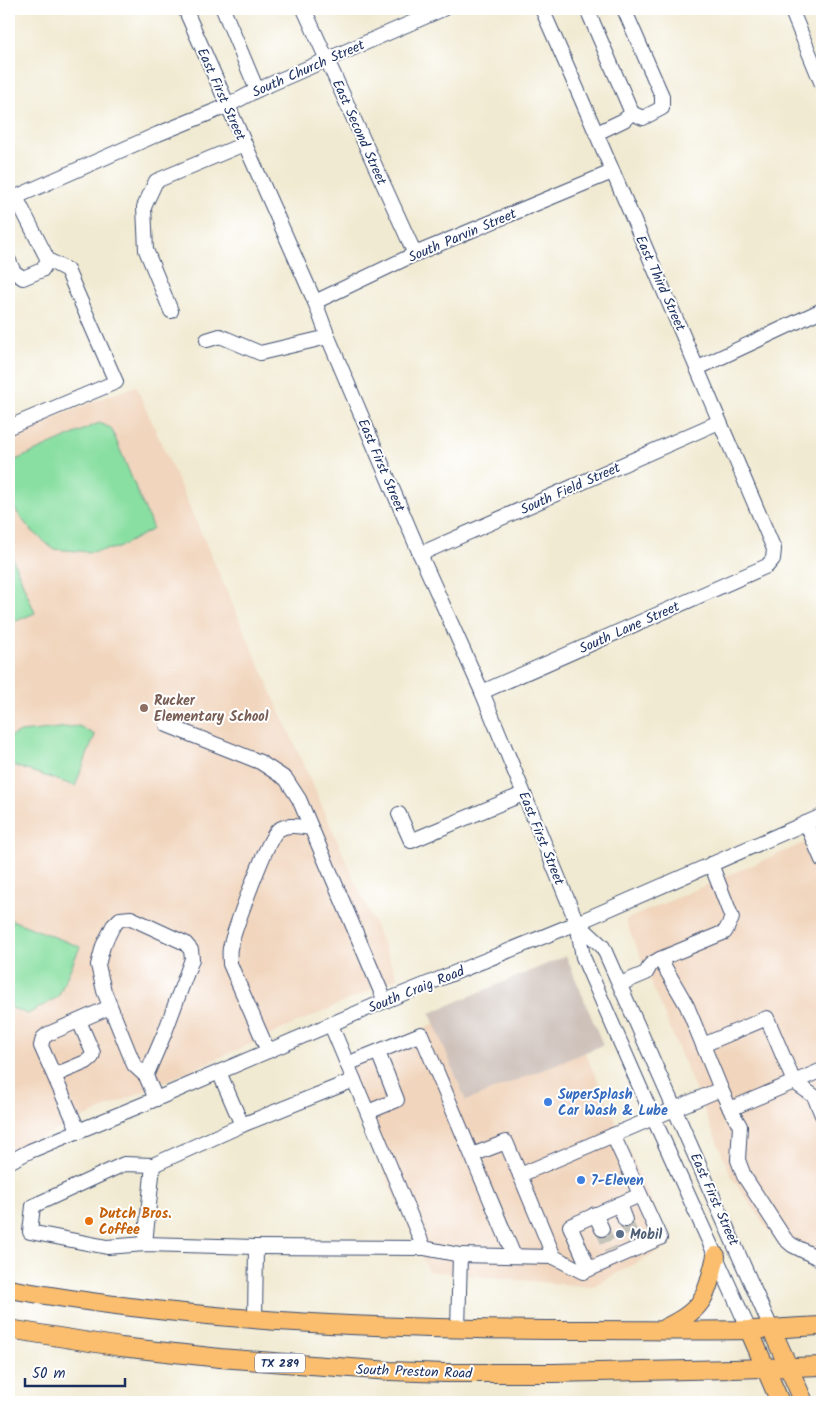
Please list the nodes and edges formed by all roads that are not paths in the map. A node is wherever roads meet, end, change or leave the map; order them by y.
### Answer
1 (185, 9) edge
2 (223, 9) edge
3 (304, 9) edge
4 (443, 9) edge
5 (542, 9) edge
6 (587, 9) edge
7 (624, 9) edge
8 (791, 9) edge
9 (327, 59) junction
10 (821, 79) edge
11 (257, 90) junction
12 (227, 106) junction
13 (632, 113) junction
14 (597, 133) junction
15 (244, 144) junction
16 (612, 172) junction
17 (12, 198) edge
18 (415, 254) junction
19 (48, 260) junction
20 (9, 261) edge
21 (315, 302) junction
22 (822, 310) edge
23 (171, 311) dead end
24 (328, 337) junction
25 (208, 340) dead end
26 (698, 368) junction
27 (719, 422) junction
28 (9, 427) edge
29 (420, 554) junction
30 (773, 559) joint
31 (482, 692) junction
32 (167, 725) dead end
33 (523, 794) junction
34 (399, 814) dead end
35 (822, 816) edge
36 (806, 823) junction
37 (312, 828) junction
38 (822, 860) edge
39 (711, 864) junction
40 (577, 923) junction
41 (660, 960) junction
42 (620, 984) junction
43 (385, 1001) junction
44 (110, 1007) junction
45 (79, 1020) junction
46 (331, 1025) junction
47 (703, 1045) junction
48 (268, 1051) junction
49 (378, 1052) junction
50 (347, 1064) junction
51 (822, 1070) edge
52 (219, 1072) junction
53 (54, 1075) junction
54 (146, 1076) junction
55 (354, 1080) junction
56 (794, 1082) junction
57 (721, 1089) junction
58 (156, 1100) junction
59 (676, 1108) junction
60 (730, 1110) junction
61 (368, 1112) junction
62 (822, 1116) edge
63 (653, 1117) junction
64 (242, 1125) junction
65 (79, 1132) junction
66 (613, 1135) junction
67 (472, 1156) junction
68 (9, 1162) edge
69 (153, 1165) junction
70 (520, 1175) junction
71 (640, 1195) junction
72 (618, 1204) junction
73 (596, 1214) junction
74 (625, 1220) tunnel mouth
75 (602, 1230) tunnel mouth
76 (145, 1244) junction
77 (256, 1247) junction
78 (424, 1248) junction
79 (460, 1255) junction
80 (514, 1256) junction
81 (716, 1256) junction
82 (554, 1257) junction
83 (822, 1260) edge
84 (589, 1269) junction
85 (9, 1289) edge
86 (255, 1320) junction
87 (822, 1326) edge
88 (772, 1328) junction
89 (9, 1329) edge
90 (458, 1329) junction
91 (661, 1330) junction
92 (750, 1330) junction
93 (822, 1366) edge
94 (789, 1367) junction
95 (766, 1368) junction
96 (780, 1402) edge
97 (804, 1402) edge

1 - 12 street, East First Street
2 - 11 street
3 - 9 street, East Second Street
4 - 9 street, South Church Street
5 - 14 street, East Third Street
6 - 13 street
7 - 13 street
8 - 10 street
9 - 11 street, South Church Street
9 - 18 street, East Second Street
11 - 12 street, South Church Street
12 - 15 street, East First Street
12 - 17 street, South Church Street
13 - 14 street
14 - 16 street, East Third Street
15 - 21 street, East First Street
15 - 23 street
16 - 18 street, South Parvin Street
16 - 26 street, East Third Street
17 - 19 street
18 - 21 street, South Parvin Street
19 - 20 street
19 - 28 street
21 - 24 street, East First Street
22 - 26 street
24 - 25 street
24 - 29 street, East First Street
26 - 27 street, East Third Street
27 - 29 street, South Field Street
27 - 30 street, East Third Street
29 - 31 street, East First Street
30 - 31 street, South Lane Street
31 - 33 street, East First Street
32 - 37 street
33 - 34 street
33 - 40 street, East First Street
35 - 36 street, South Craig Road
36 - 38 street
36 - 39 street, South Craig Road
37 - 43 street
37 - 48 street
39 - 40 street, South Craig Road
39 - 41 street
40 - 42 street, East First Street
40 - 43 street, South Craig Road
40 - 63 street, East First Street
41 - 42 street
41 - 47 street
42 - 59 street, East First Street
43 - 46 street, South Craig Road
44 - 45 street
44 - 54 street
44 - 54 street
45 - 53 street
45 - 53 street
46 - 48 street, South Craig Road
46 - 50 street
47 - 56 street
47 - 57 street
48 - 52 street, South Craig Road
49 - 50 street
49 - 61 street
49 - 67 street
50 - 55 street
51 - 56 street
52 - 58 street, South Craig Road
52 - 64 street
53 - 65 street
54 - 58 street
55 - 61 street
55 - 64 street
56 - 60 street
56 - 62 street
57 - 59 street
57 - 60 street
58 - 65 street, South Craig Road
59 - 63 street
59 - 88 street, East First Street
60 - 83 street
61 - 78 street
63 - 66 street
63 - 81 street, East First Street
64 - 69 street
65 - 68 street, South Craig Road
66 - 70 street
66 - 71 street
67 - 70 street
67 - 80 street
69 - 76 street
69 - 76 street
70 - 82 street
71 - 72 street
71 - 84 street
72 - 73 street
72 - 74 street
73 - 75 street
73 - 84 street
76 - 77 street
77 - 78 street
77 - 86 street
78 - 79 street
79 - 80 street
79 - 90 street
80 - 82 street
81 - 91 main road
81 - 92 street, East First Street
82 - 84 street
85 - 86 main road
86 - 90 main road
87 - 88 main road
88 - 92 main road
88 - 94 main road, East First Street
89 - 95 main road, South Preston Road / TX 289
90 - 91 main road
91 - 92 main road
92 - 95 main road, East First Street
93 - 94 main road, South Preston Road / TX 289
94 - 95 main road, South Preston Road / TX 289
94 - 97 main road, East First Street
95 - 96 main road, East First Street

